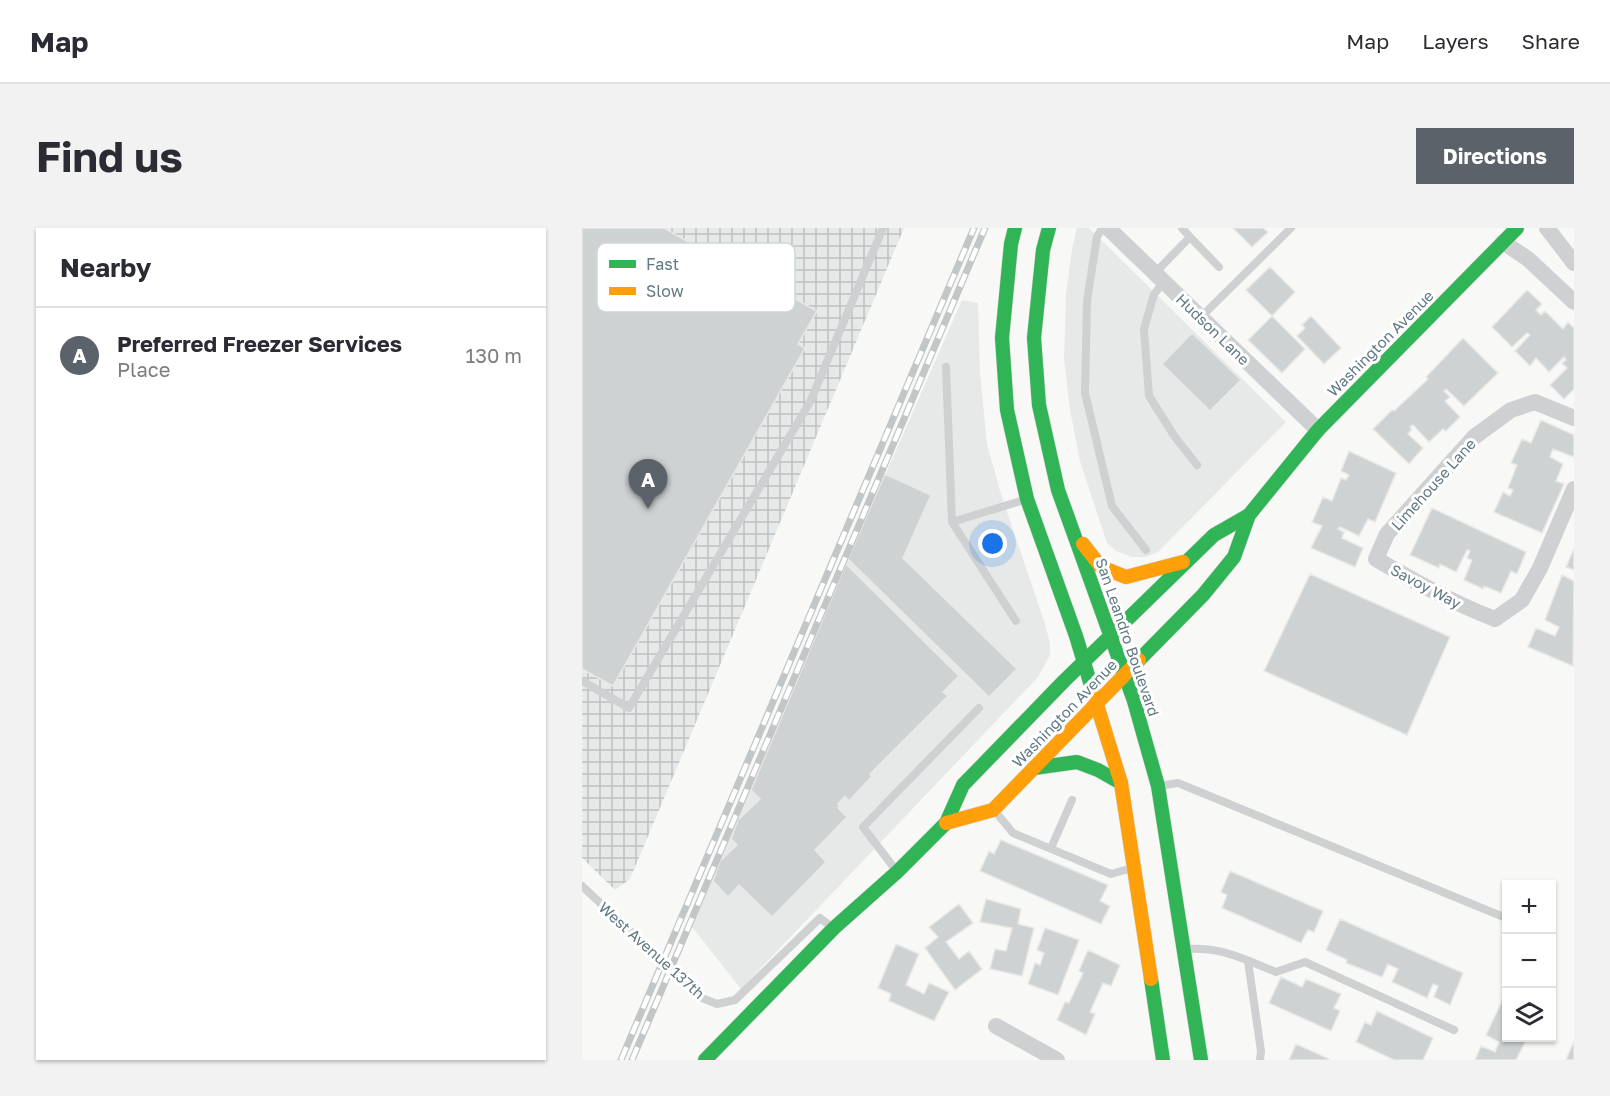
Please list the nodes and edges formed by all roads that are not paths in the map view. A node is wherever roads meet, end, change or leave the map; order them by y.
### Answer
1 (883, 228) edge
2 (1015, 228) edge
3 (1049, 228) edge
4 (1102, 228) edge
5 (1108, 228) edge
6 (1182, 228) edge
7 (1291, 228) edge
8 (1517, 228) edge
9 (1546, 228) edge
10 (1190, 237) junction
11 (1503, 242) junction
12 (1574, 263) edge
13 (1219, 267) dead end
14 (1160, 277) junction
15 (1572, 297) edge
16 (1201, 317) junction
17 (946, 367) dead end
18 (1574, 418) edge
19 (1318, 430) junction
20 (1197, 465) dead end
21 (1574, 489) edge
22 (1027, 499) junction
23 (1249, 515) junction
24 (952, 522) junction
25 (1074, 533) junction
26 (1387, 534) joint
27 (1146, 550) dead end
28 (1185, 561) junction
29 (1016, 621) dead end
30 (1110, 636) junction
31 (1083, 663) junction
32 (1124, 675) junction
33 (582, 681) edge
34 (1097, 702) junction
35 (979, 708) dead end
36 (1034, 768) junction
37 (1121, 783) junction
38 (1158, 786) junction
39 (1072, 800) dead end
40 (993, 810) junction
41 (946, 823) junction
42 (1051, 848) junction
43 (1133, 868) junction
44 (897, 872) junction
45 (582, 886) edge
46 (1502, 916) edge
47 (834, 928) junction
48 (1183, 949) junction
49 (1248, 961) junction
50 (996, 1026) dead end
51 (1454, 1030) dead end
52 (705, 1060) edge
53 (1057, 1060) edge
54 (1163, 1060) edge
55 (1201, 1060) edge
56 (1260, 1060) edge

1 - 33 lane
2 - 22 main road
3 - 25 main road, San Leandro Boulevard
4 - 27 lane
5 - 14 street, Hudson Lane
6 - 10 lane
7 - 16 lane
8 - 11 main road, Washington Avenue
9 - 12 street
10 - 13 lane
10 - 14 lane
11 - 15 street
11 - 19 main road, Washington Avenue
14 - 16 street, Hudson Lane
14 - 20 lane
16 - 19 street, Hudson Lane
17 - 24 lane
18 - 26 street, Limehouse Lane
19 - 23 main road, Washington Avenue
21 - 26 street, Savoy Way
22 - 24 lane
22 - 31 main road
23 - 28 main road, Washington Avenue
23 - 32 main road, Washington Avenue
24 - 29 lane
25 - 28 main road
25 - 30 main road, San Leandro Boulevard
28 - 30 main road, Washington Avenue
30 - 31 main road, Washington Avenue
30 - 32 main road, San Leandro Boulevard
31 - 34 main road
31 - 41 main road, Washington Avenue
32 - 34 main road, Washington Avenue
32 - 38 main road, San Leandro Boulevard
34 - 36 main road, Washington Avenue
34 - 37 main road
35 - 44 lane
36 - 37 main road
36 - 40 main road, Washington Avenue
37 - 43 main road
38 - 46 lane
38 - 48 main road, San Leandro Boulevard
39 - 42 lane
40 - 41 main road, Washington Avenue
40 - 42 lane
41 - 44 main road, Washington Avenue
42 - 43 lane
43 - 54 main road
44 - 47 main road, Washington Avenue
45 - 47 lane, West Avenue 137th
47 - 52 main road, Washington Avenue
48 - 49 lane
48 - 55 main road, San Leandro Boulevard
49 - 51 lane
49 - 56 lane
50 - 53 street

